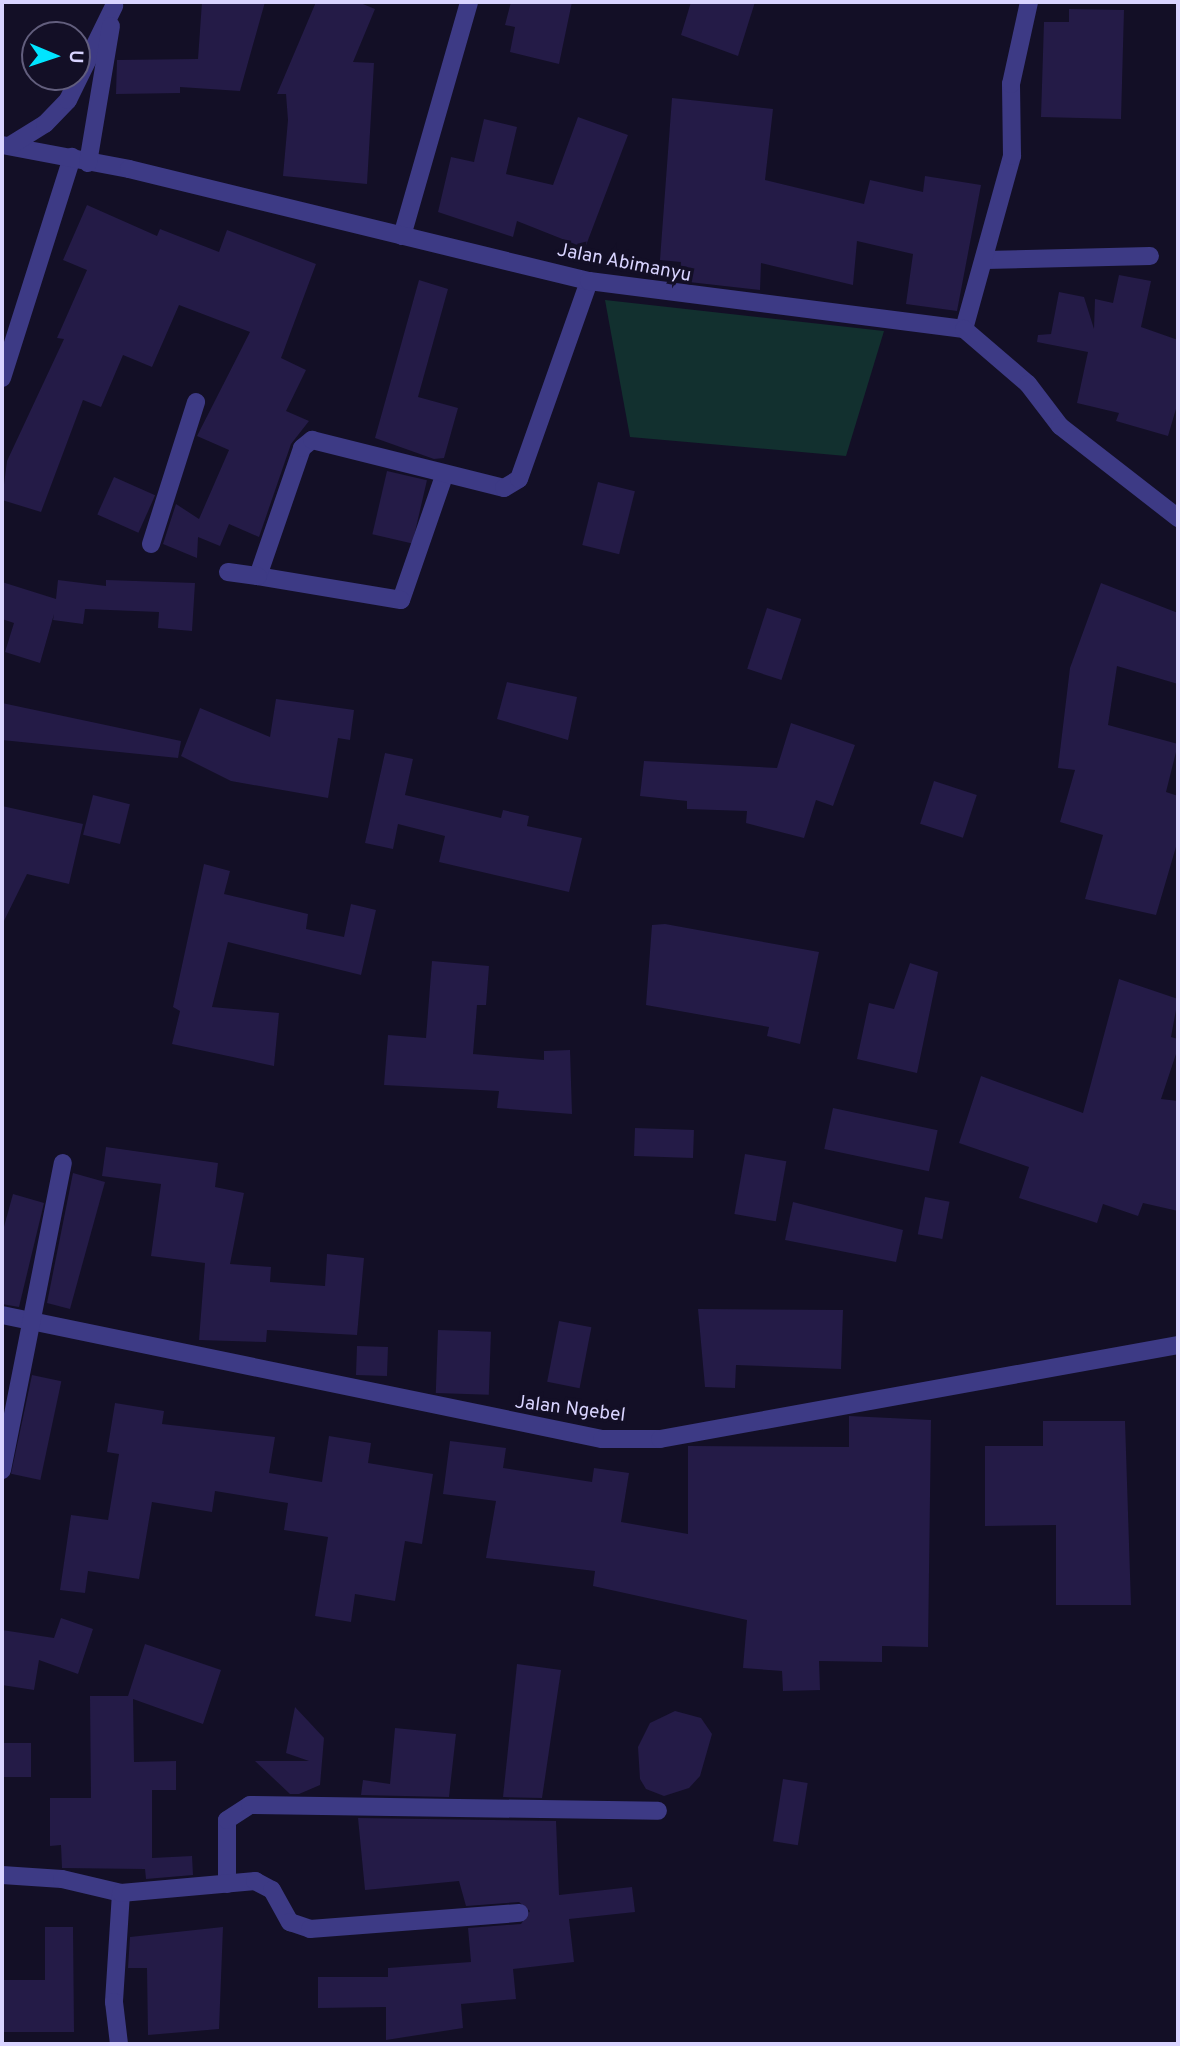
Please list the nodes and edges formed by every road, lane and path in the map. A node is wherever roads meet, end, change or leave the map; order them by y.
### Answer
1 (469, 2) edge
2 (1030, 2) edge
3 (115, 4) edge
4 (6, 145) edge
5 (80, 160) junction
6 (402, 236) junction
7 (1150, 256) dead end
8 (985, 260) junction
9 (589, 281) junction
10 (964, 329) junction
11 (2, 378) edge
12 (196, 402) dead end
13 (444, 476) junction
14 (1178, 518) edge
15 (151, 544) dead end
16 (228, 572) dead end
17 (258, 576) junction
18 (63, 1163) dead end
19 (2, 1315) edge
20 (32, 1320) junction
21 (1178, 1345) edge
22 (2, 1470) edge
23 (659, 1811) dead end
24 (2, 1875) edge
25 (227, 1884) junction
26 (121, 1893) junction
27 (519, 1913) dead end
28 (119, 2044) edge

1 - 6 street
2 - 8 street
3 - 4 street
3 - 5 street
4 - 5 street, Jalan Abimanyu
5 - 6 street, Jalan Abimanyu
5 - 11 street
6 - 9 street, Jalan Abimanyu
7 - 8 street
8 - 10 street
9 - 10 street, Jalan Abimanyu
9 - 13 street
10 - 14 street
12 - 15 street
13 - 17 street
13 - 17 street
16 - 17 street
18 - 20 street
19 - 20 street, Jalan Ngebel
20 - 21 street, Jalan Ngebel
20 - 22 street
23 - 25 street
24 - 26 street
25 - 26 street
25 - 27 street
26 - 28 street

